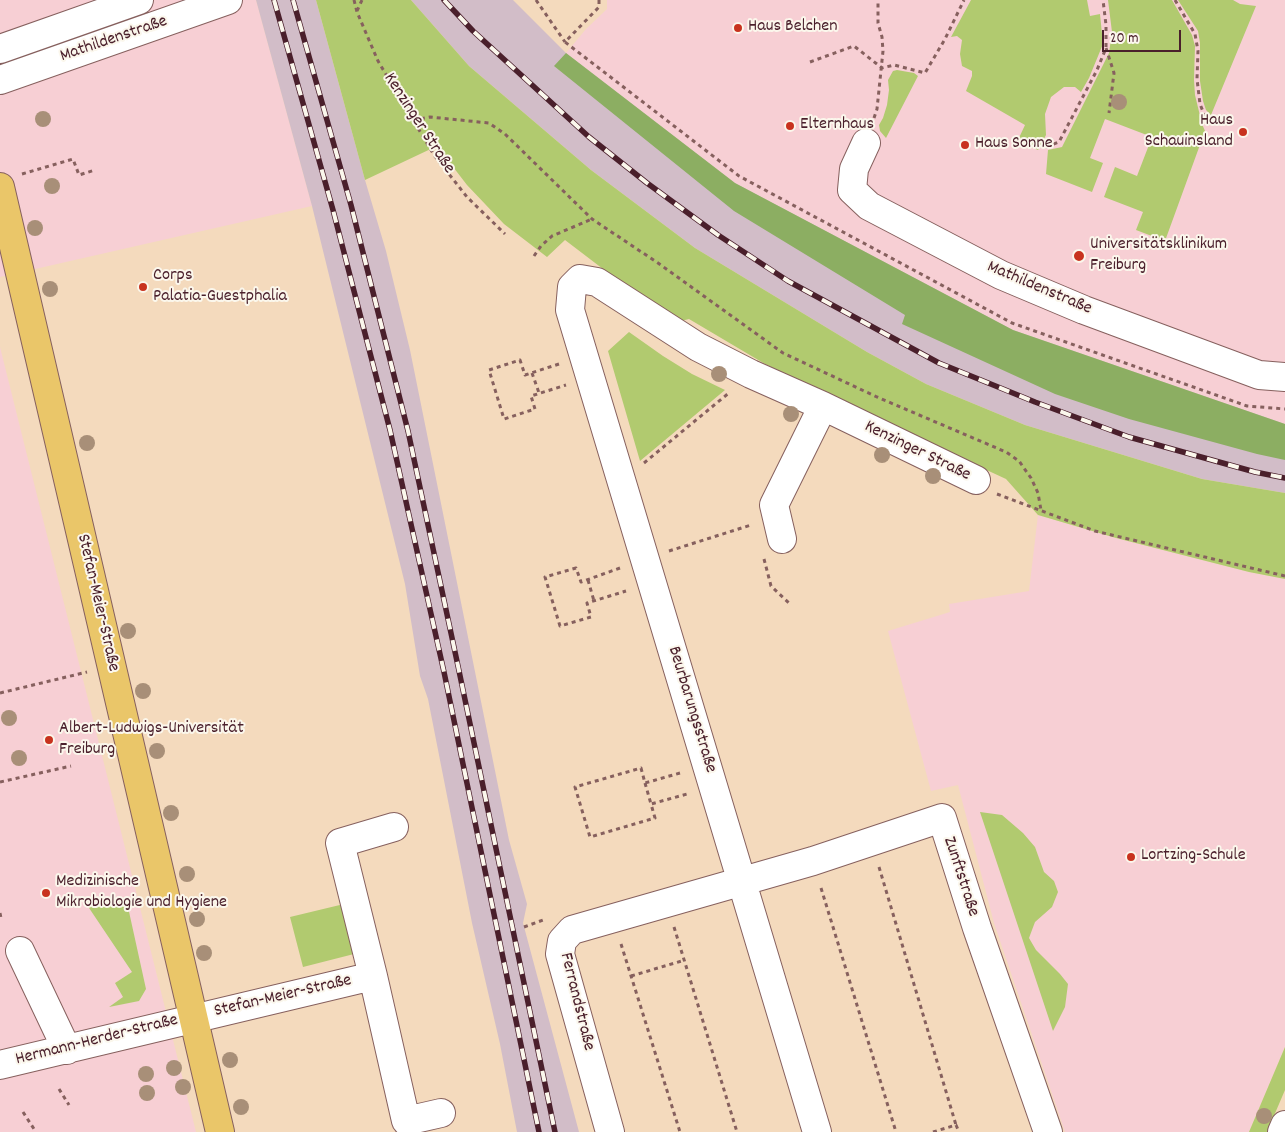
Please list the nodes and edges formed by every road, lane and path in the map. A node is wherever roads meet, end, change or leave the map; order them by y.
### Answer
1 (139, 0) edge
2 (228, 0) edge
3 (354, 0) edge
4 (362, 0) edge
5 (536, 0) edge
6 (878, 0) edge
7 (964, 0) edge
8 (1103, 0) edge
9 (1175, 0) edge
10 (357, 12) junction
11 (565, 42) dead end
12 (1106, 48) junction
13 (0, 49) edge
14 (810, 62) dead end
15 (882, 68) junction
16 (0, 80) edge
17 (1108, 113) dead end
18 (413, 120) junction
19 (1208, 124) dead end
20 (866, 143) joint
21 (1046, 147) dead end
22 (95, 170) dead end
23 (9, 181) edge
24 (592, 219) junction
25 (505, 234) dead end
26 (534, 256) dead end
27 (572, 287) joint
28 (587, 366) junction
29 (532, 372) junction
30 (751, 374) junction
31 (1285, 377) edge
32 (539, 393) junction
33 (823, 406) junction
34 (976, 480) joint
35 (621, 483) junction
36 (1041, 510) junction
37 (766, 541) junction
38 (649, 571) junction
39 (1285, 576) edge
40 (588, 580) junction
41 (594, 601) junction
42 (790, 603) dead end
43 (111, 665) junction
44 (0, 693) edge
45 (71, 766) dead end
46 (711, 775) junction
47 (0, 782) edge
48 (645, 783) junction
49 (651, 804) junction
50 (394, 827) dead end
51 (871, 841) junction
52 (813, 861) junction
53 (742, 880) junction
54 (667, 902) junction
55 (0, 913) edge
56 (551, 917) dead end
57 (1, 918) dead end
58 (613, 918) junction
59 (524, 927) dead end
60 (20, 951) dead end
61 (685, 960) junction
62 (373, 976) junction
63 (631, 976) junction
64 (194, 1018) junction
65 (68, 1050) junction
66 (0, 1065) edge
67 (59, 1089) dead end
68 (69, 1105) dead end
69 (24, 1112) dead end
70 (441, 1113) dead end
71 (956, 1125) junction
72 (1285, 1125) edge
73 (34, 1129) dead end
74 (220, 1132) edge
75 (610, 1132) edge
76 (680, 1132) edge
77 (737, 1132) edge
78 (817, 1132) edge
79 (896, 1132) edge
80 (933, 1132) edge
81 (959, 1132) edge
82 (1048, 1132) edge
83 (1282, 1132) edge

1 - 13 street
2 - 16 street, Mathildenstraße
3 - 10 path, Kenzinger Straße
4 - 10 path
5 - 11 path
6 - 15 path
7 - 15 path
8 - 12 path
9 - 19 path
10 - 18 path, Kenzinger Straße
12 - 17 path
12 - 21 path
14 - 15 path
15 - 20 path
18 - 24 path
18 - 25 path, Kenzinger Straße
20 - 31 street, Mathildenstraße
22 - 23 path
23 - 43 main road, Stefan-Meier-Straße
24 - 26 path
24 - 36 path
27 - 28 street, Beurbarungsstraße
27 - 30 street, Kenzinger Straße
28 - 29 path
28 - 32 path
28 - 35 street, Beurbarungsstraße
29 - 32 path
29 - 32 path
30 - 33 street, Kenzinger Straße
30 - 35 path
33 - 34 street, Kenzinger Straße
33 - 37 street
34 - 36 path, Kenzinger Straße
35 - 38 street, Beurbarungsstraße
36 - 39 path, Kenzinger Straße
37 - 38 path
37 - 42 path
38 - 40 path
38 - 41 path
38 - 46 street, Beurbarungsstraße
40 - 41 path
40 - 41 path
43 - 44 path
43 - 64 main road, Stefan-Meier-Straße
45 - 47 path
46 - 48 path
46 - 49 path
46 - 53 street, Beurbarungsstraße
48 - 49 path
48 - 49 path
50 - 62 street, Stefan-Meier-Straße
51 - 52 street, Zunftstraße
51 - 71 path
51 - 82 street, Zunftstraße
52 - 53 street, Zunftstraße
52 - 79 path
53 - 54 street, Ferrandstraße
53 - 78 street, Beurbarungsstraße
54 - 58 street, Ferrandstraße
54 - 61 path
55 - 57 path
56 - 59 path
58 - 63 path
58 - 75 street, Ferrandstraße
60 - 65 street
61 - 63 path
61 - 77 path
62 - 64 street, Stefan-Meier-Straße
62 - 70 street, Stefan-Meier-Straße
63 - 76 path
64 - 65 street, Hermann-Herder-Straße
64 - 74 main road, Stefan-Meier-Straße
65 - 66 street, Hermann-Herder-Straße
67 - 68 path
69 - 73 path
71 - 80 path
71 - 81 path
72 - 83 street

